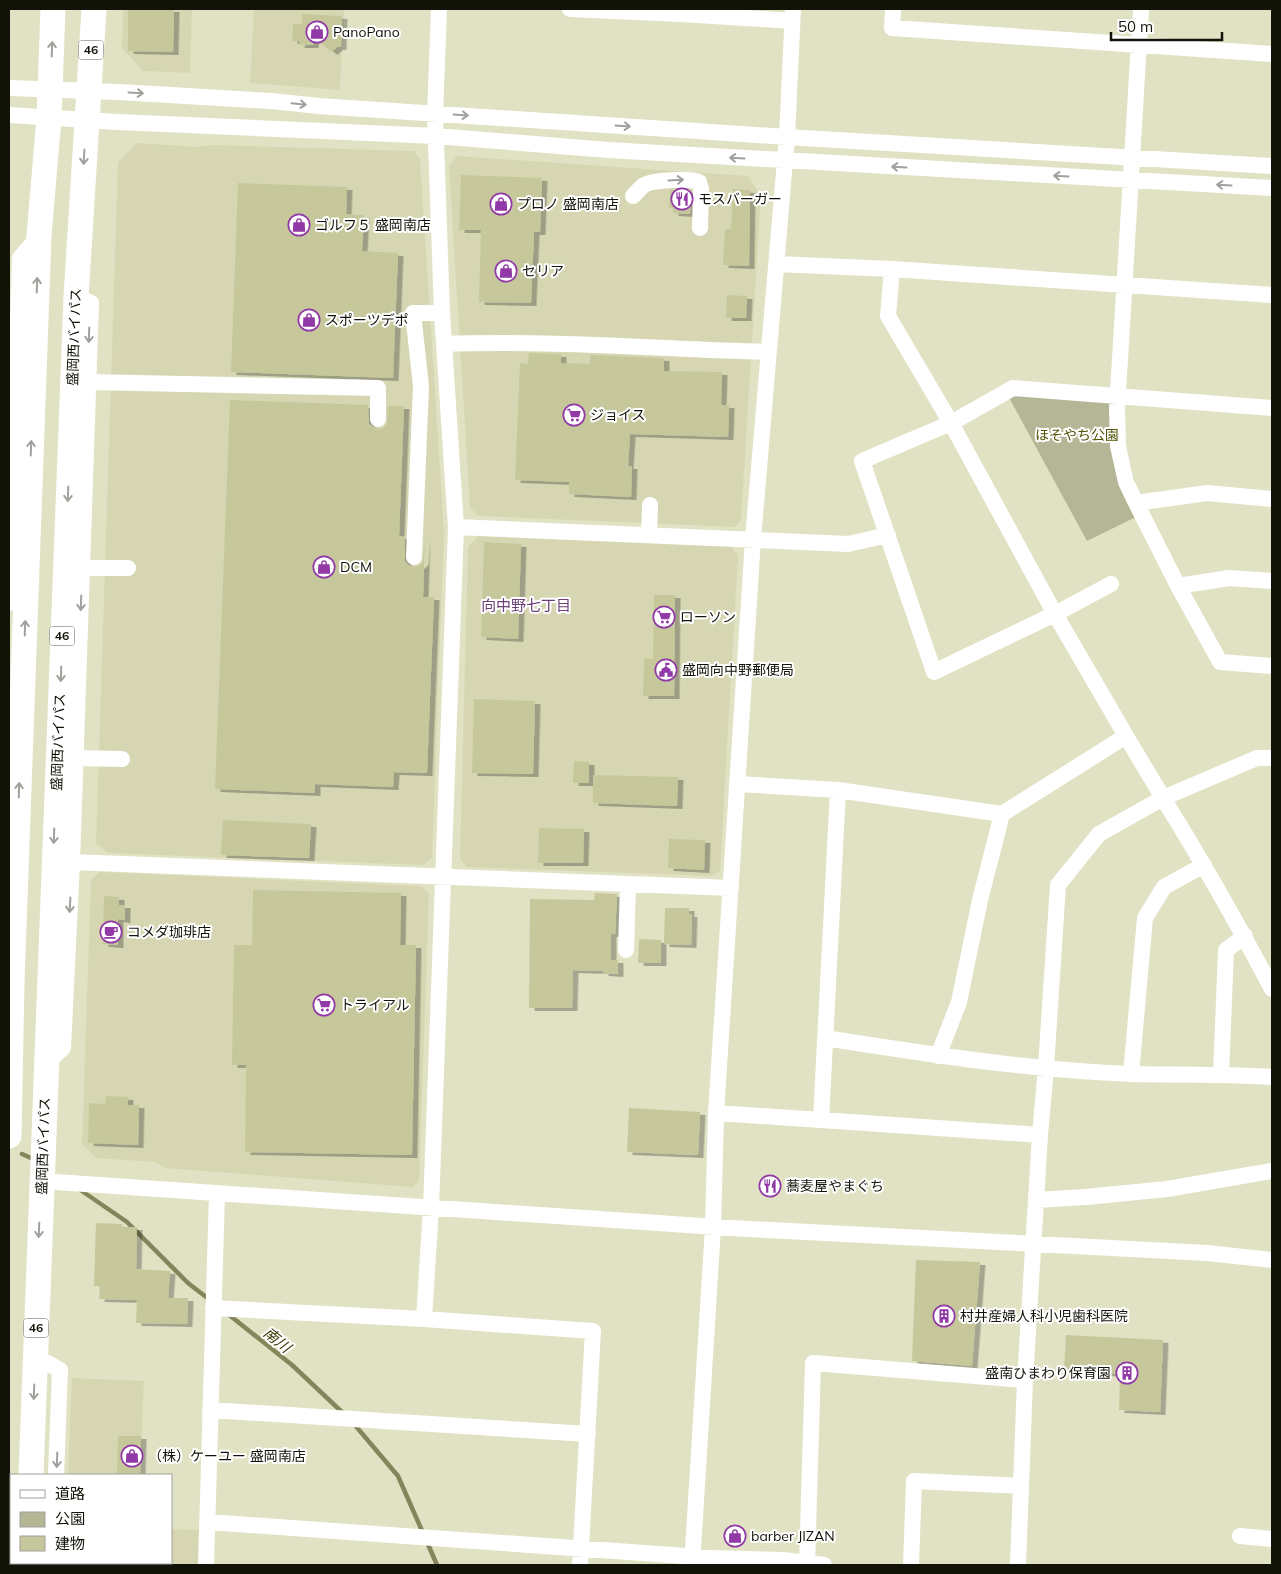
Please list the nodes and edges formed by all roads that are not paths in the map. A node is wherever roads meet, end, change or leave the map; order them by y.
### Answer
1 (53, 9) edge
2 (94, 9) edge
3 (439, 9) edge
4 (570, 9) edge
5 (893, 9) edge
6 (1141, 9) edge
7 (682, 11) edge
8 (793, 15) edge
9 (1139, 46) junction
10 (1272, 54) edge
11 (9, 88) edge
12 (50, 89) junction
13 (88, 91) junction
14 (9, 114) edge
15 (434, 114) junction
16 (49, 118) junction
17 (86, 120) junction
18 (436, 136) junction
19 (786, 137) junction
20 (1133, 157) junction
21 (784, 161) junction
22 (1272, 166) edge
23 (1132, 180) junction
24 (1272, 188) edge
25 (632, 196) dead end
26 (700, 228) dead end
27 (39, 236) junction
28 (777, 264) junction
29 (892, 269) junction
30 (1125, 285) junction
31 (1272, 295) edge
32 (76, 297) junction
33 (442, 313) junction
34 (444, 344) junction
35 (769, 352) junction
36 (88, 382) junction
37 (1118, 396) junction
38 (1272, 408) edge
39 (378, 419) dead end
40 (951, 423) junction
41 (1272, 499) edge
42 (1136, 503) junction
43 (650, 506) dead end
44 (456, 526) junction
45 (649, 535) junction
46 (888, 535) junction
47 (753, 539) junction
48 (414, 557) dead end
49 (82, 568) junction
50 (128, 568) dead end
51 (1272, 581) edge
52 (1111, 584) dead end
53 (1178, 586) junction
54 (9, 603) edge
55 (1054, 614) junction
56 (1272, 666) edge
57 (1126, 736) junction
58 (75, 758) junction
59 (1272, 758) edge
60 (122, 759) dead end
61 (738, 784) junction
62 (838, 790) junction
63 (1163, 798) junction
64 (1002, 814) junction
65 (72, 862) junction
66 (1204, 865) junction
67 (442, 877) junction
68 (628, 884) junction
69 (731, 888) junction
70 (1245, 936) junction
71 (626, 950) dead end
72 (10, 981) edge
73 (1272, 989) edge
74 (825, 1038) junction
75 (938, 1056) junction
76 (46, 1064) junction
77 (1046, 1068) junction
78 (1131, 1074) junction
79 (1221, 1074) junction
80 (1272, 1077) edge
81 (716, 1113) junction
82 (821, 1120) junction
83 (1040, 1135) junction
84 (9, 1136) edge
85 (1272, 1171) edge
86 (49, 1182) junction
87 (217, 1193) junction
88 (1036, 1200) junction
89 (431, 1208) junction
90 (713, 1227) junction
91 (1034, 1244) junction
92 (1272, 1260) edge
93 (213, 1308) junction
94 (424, 1319) junction
95 (35, 1356) junction
96 (1026, 1380) junction
97 (210, 1410) junction
98 (588, 1434) junction
99 (31, 1474) edge
100 (56, 1474) edge
101 (1021, 1486) junction
102 (207, 1522) junction
103 (1240, 1536) dead end
104 (1272, 1538) edge
105 (582, 1548) junction
106 (692, 1561) edge
107 (807, 1564) edge
108 (206, 1565) edge
109 (580, 1565) edge
110 (824, 1565) edge
111 (911, 1565) edge
112 (1018, 1565) edge

12 -> 1 highway
2 - 13 highway, 盛岡西バイパス / 46
3 - 15 street
4 - 7 street
5 - 9 street
6 - 9 street
7 - 8 street
8 - 19 street
9 - 10 street
9 - 20 street
11 - 12 street
12 - 13 street
12 - 16 highway
13 -> 15 street
13 - 17 highway, 盛岡西バイパス / 46
14 - 16 street
15 - 18 street
15 -> 19 street
16 - 17 street
16 - 27 highway
17 - 18 street
17 -> 32 highway, 盛岡西バイパス / 46
21 -> 18 street
18 - 33 street
19 - 20 street
19 - 21 street
20 - 22 street
20 - 23 street
23 -> 21 street
21 - 28 street
24 -> 23 street
23 - 30 street
25 -> 26 street
27 - 54 street
72 -> 27 highway
28 - 29 street
28 - 35 street
29 - 30 street
29 - 40 street
30 - 31 street
30 - 37 street
32 -> 36 street
32 -> 76 highway, 盛岡西バイパス / 46
33 - 34 street
33 - 48 street
34 - 35 street
34 - 44 street
35 - 47 street
36 - 39 street
36 - 49 street
37 - 38 street
37 - 40 street
37 - 42 street
40 - 46 street
40 - 55 street
41 - 42 street
42 - 53 street
43 - 45 street
44 - 45 street
44 - 67 street
45 - 47 street
46 - 47 street
46 - 55 street
47 - 61 street
49 - 50 street
49 -> 58 street
51 - 53 street
52 - 55 street
53 - 56 street
55 - 57 street
57 - 63 street
57 - 64 street
58 - 60 street
58 - 65 street
59 - 63 street
61 - 62 street
61 - 69 street
62 - 64 street
62 - 74 street
63 - 66 street
63 - 77 street
64 - 75 street
65 - 67 street
65 -> 76 street
66 - 70 street
66 - 78 street
67 - 68 street
67 - 89 street
68 - 69 street
68 - 71 street
69 - 81 street
70 - 73 street
70 - 79 street
72 - 84 highway
74 - 75 street
74 - 82 street
75 - 77 street
76 - 86 highway, 盛岡西バイパス / 46
77 - 78 street
77 - 83 street
78 - 79 street
79 - 80 street
81 - 82 street
81 - 90 street
82 - 83 street
83 - 88 street
85 - 88 street
86 - 87 street
86 -> 95 highway, 盛岡西バイパス / 46
87 - 89 street
87 - 93 street
88 - 91 street
89 - 90 street
89 - 94 street
90 - 91 street
90 - 106 street
91 - 92 street
91 - 96 street
93 - 94 street
93 - 97 street
94 - 98 street
95 -> 99 highway, 盛岡西バイパス / 46
95 -> 100 street
96 - 101 street
96 - 107 street
97 - 98 street
97 - 102 street
98 - 105 street
101 - 111 street
101 - 112 street
102 - 105 street
102 - 108 street
103 - 104 street
105 - 106 street
105 - 109 street
106 - 107 street
107 - 110 street

